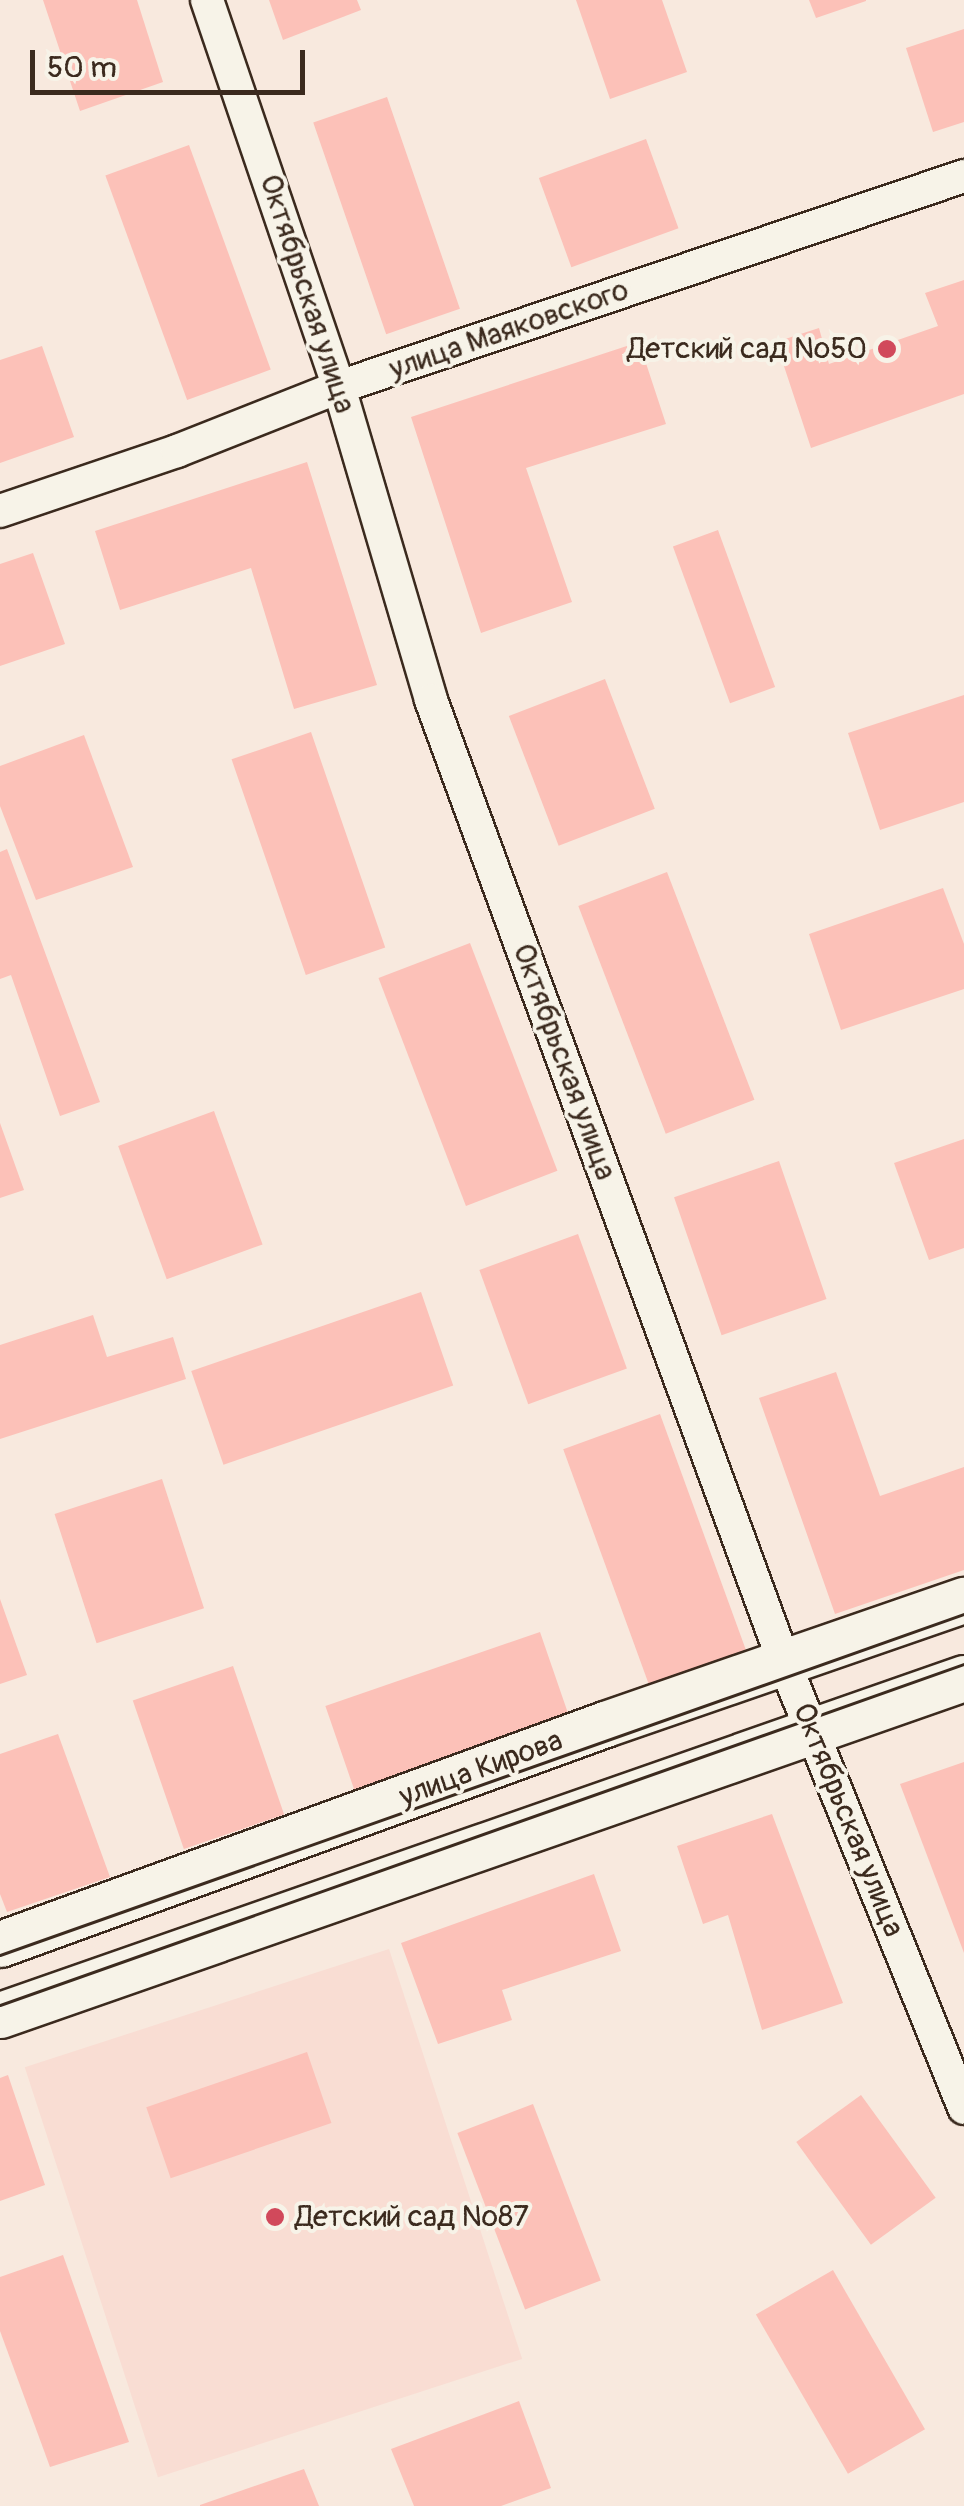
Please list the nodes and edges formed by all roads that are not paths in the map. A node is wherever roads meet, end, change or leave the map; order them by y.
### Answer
1 (207, 0) edge
2 (964, 176) edge
3 (339, 387) junction
4 (0, 512) edge
5 (964, 1600) edge
6 (784, 1662) junction
7 (964, 1678) edge
8 (812, 1732) junction
9 (0, 1944) edge
10 (0, 2015) edge
11 (964, 2108) edge

1 - 3 street, Октябрьская улица
2 - 3 street, улица Маяковского
3 - 4 street, улица Маяковского
3 - 6 street, Октябрьская улица
5 - 6 street, улица Кирова
6 - 8 street, Октябрьская улица
6 - 9 street, улица Кирова
7 - 8 street
8 - 10 street
8 - 11 street, Октябрьская улица

